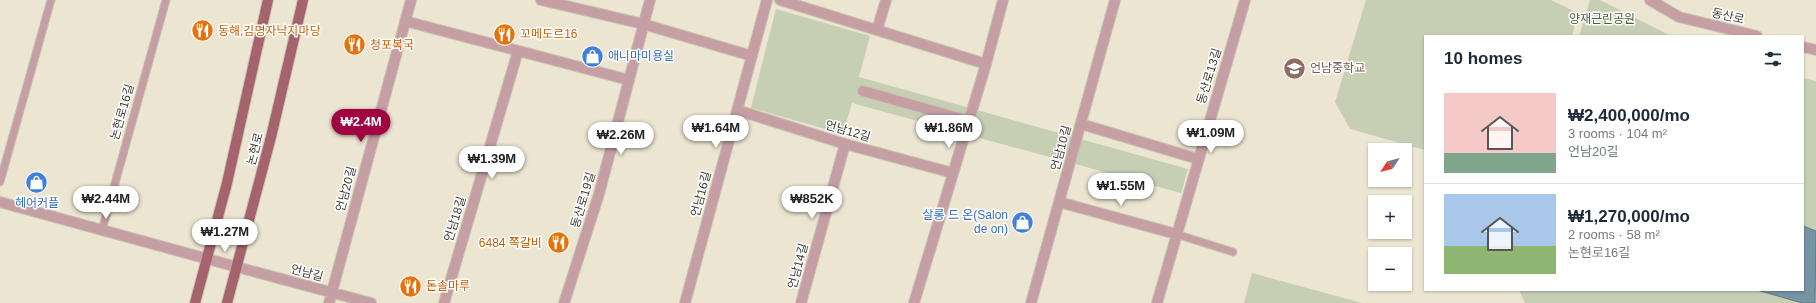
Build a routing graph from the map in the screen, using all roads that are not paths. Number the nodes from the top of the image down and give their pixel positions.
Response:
1 (51, 0) edge
2 (166, 0) edge
3 (268, 0) edge
4 (303, 0) edge
5 (411, 0) edge
6 (541, 0) edge
7 (650, 0) edge
8 (767, 0) edge
9 (780, 0) edge
10 (886, 0) edge
11 (1003, 0) edge
12 (1115, 0) edge
13 (1245, 0) edge
14 (1650, 0) edge
15 (405, 21) junction
16 (643, 24) junction
17 (877, 30) junction
18 (1753, 35) edge
19 (1804, 47) edge
20 (1816, 50) edge
21 (518, 51) junction
22 (752, 56) junction
23 (986, 64) junction
24 (629, 80) junction
25 (863, 91) dead end
26 (737, 110) junction
27 (969, 120) junction
28 (1081, 124) junction
29 (845, 144) junction
30 (1198, 159) junction
31 (953, 173) junction
32 (0, 182) edge
33 (0, 202) edge
34 (1060, 202) junction
35 (102, 230) junction
36 (1176, 234) junction
37 (1233, 252) dead end
38 (207, 259) junction
39 (237, 268) junction
40 (332, 293) junction
41 (195, 303) edge
42 (227, 303) edge
43 (329, 303) edge
44 (371, 303) edge
45 (444, 303) edge
46 (564, 303) edge
47 (685, 303) edge
48 (801, 303) edge
49 (914, 303) edge
50 (1031, 303) edge
51 (1157, 303) edge

1 - 32 lane
2 - 35 lane, 논현로16길
3 - 38 main road, 논현로
4 - 39 main road, 논현로
5 - 15 street, 언남20길
6 - 16 street
7 - 16 street, 동산로19길
8 - 22 street, 언남16길
9 - 17 street
10 - 17 street
11 - 23 street
12 - 28 street, 언남10길
13 - 30 street, 동산로13길
14 - 18 street, 동산로
15 - 21 street
15 - 40 street, 언남20길
16 - 22 street
16 - 24 street, 동산로19길
17 - 23 street
19 - 20 street
21 - 24 street
21 - 45 street, 언남18길
22 - 26 street, 언남16길
23 - 27 street
24 - 46 street, 동산로19길
25 - 27 street
26 - 29 street, 언남12길
26 - 47 street, 언남16길
27 - 31 street
28 - 30 street
28 - 34 street, 언남10길
29 - 31 street, 언남12길
29 - 48 street, 언남14길
30 - 36 street, 동산로13길
31 - 49 street
33 - 35 street
34 - 36 street
34 - 50 street, 언남10길
35 - 38 street
36 - 37 lane
36 - 51 street, 동산로13길
38 - 39 street
38 - 41 main road, 논현로
39 - 40 street, 언남길
39 - 42 main road, 논현로
40 - 43 street, 언남20길
40 - 44 street, 언남길

